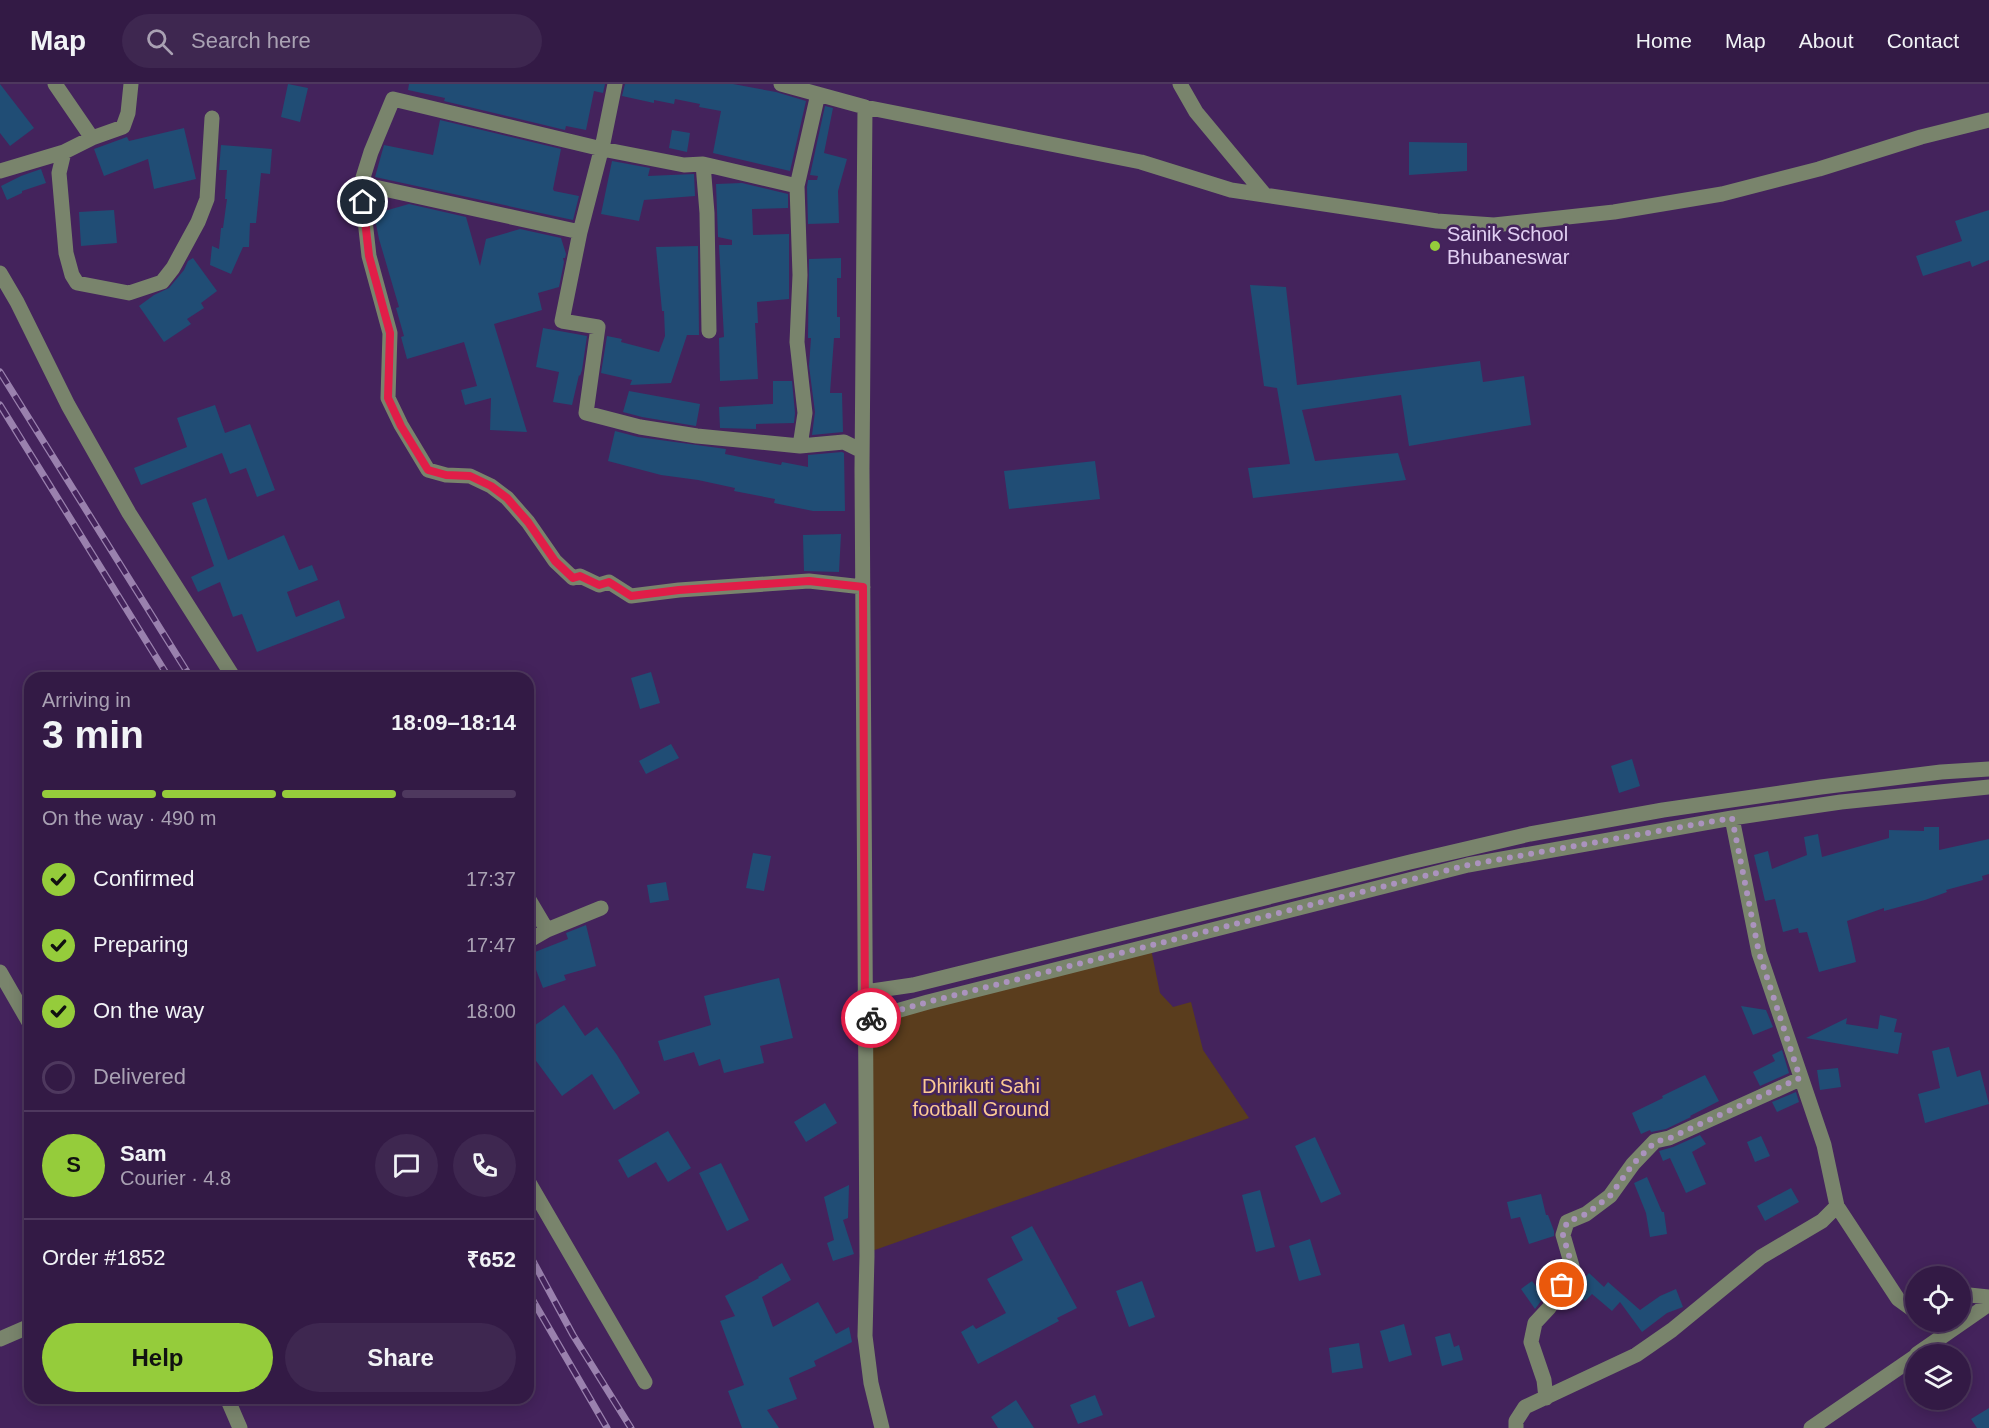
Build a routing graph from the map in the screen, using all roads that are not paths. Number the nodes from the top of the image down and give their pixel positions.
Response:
1 (55, 84) edge
2 (132, 84) edge
3 (615, 84) edge
4 (781, 84) edge
5 (1180, 84) edge
6 (818, 94) junction
7 (865, 107) junction
8 (212, 118) dead end
9 (1989, 120) edge
10 (92, 138) junction
11 (602, 149) junction
12 (64, 152) junction
13 (703, 164) junction
14 (0, 171) edge
15 (361, 184) junction
16 (797, 186) junction
17 (1265, 195) junction
18 (580, 232) junction
19 (0, 273) edge
20 (709, 331) dead end
21 (800, 447) junction
22 (862, 451) junction
23 (863, 587) junction
24 (230, 672) edge
25 (1989, 769) edge
26 (1989, 787) edge
27 (1732, 818) junction
28 (534, 908) edge
29 (601, 908) dead end
30 (547, 930) junction
31 (534, 938) edge
32 (0, 972) edge
33 (865, 992) junction
34 (24, 1014) edge
35 (865, 1020) junction
36 (1800, 1078) junction
37 (534, 1191) edge
38 (1836, 1206) junction
39 (1971, 1295) edge
40 (1989, 1297) edge
41 (1905, 1304) edge
42 (1989, 1304) edge
43 (24, 1329) edge
44 (0, 1339) edge
45 (1932, 1344) edge
46 (1905, 1363) edge
47 (645, 1382) dead end
48 (1546, 1398) junction
49 (230, 1404) edge
50 (240, 1428) edge
51 (882, 1428) edge
52 (1516, 1428) edge
53 (1811, 1428) edge

1 - 10 street
2 - 10 street
3 - 11 street
4 - 6 street
5 - 17 street
6 - 7 street
6 - 16 street
7 - 17 street
7 - 22 street
8 - 12 street
9 - 17 street
10 - 12 street
11 - 13 street
11 - 15 street
11 - 18 street
12 - 14 street
13 - 16 street
13 - 20 street
15 - 18 street
15 - 23 street
16 - 21 street
18 - 21 street
19 - 24 street
21 - 22 street
22 - 23 street
23 - 33 street
25 - 33 street
26 - 27 street
27 - 35 street
27 - 36 street
28 - 30 street
29 - 30 street
30 - 31 street
32 - 34 street
33 - 35 street
35 - 51 street
36 - 38 street
36 - 48 street
37 - 47 street
38 - 41 street
38 - 48 street
39 - 40 street
42 - 45 street
43 - 44 street
46 - 53 street
48 - 52 street
49 - 50 street

